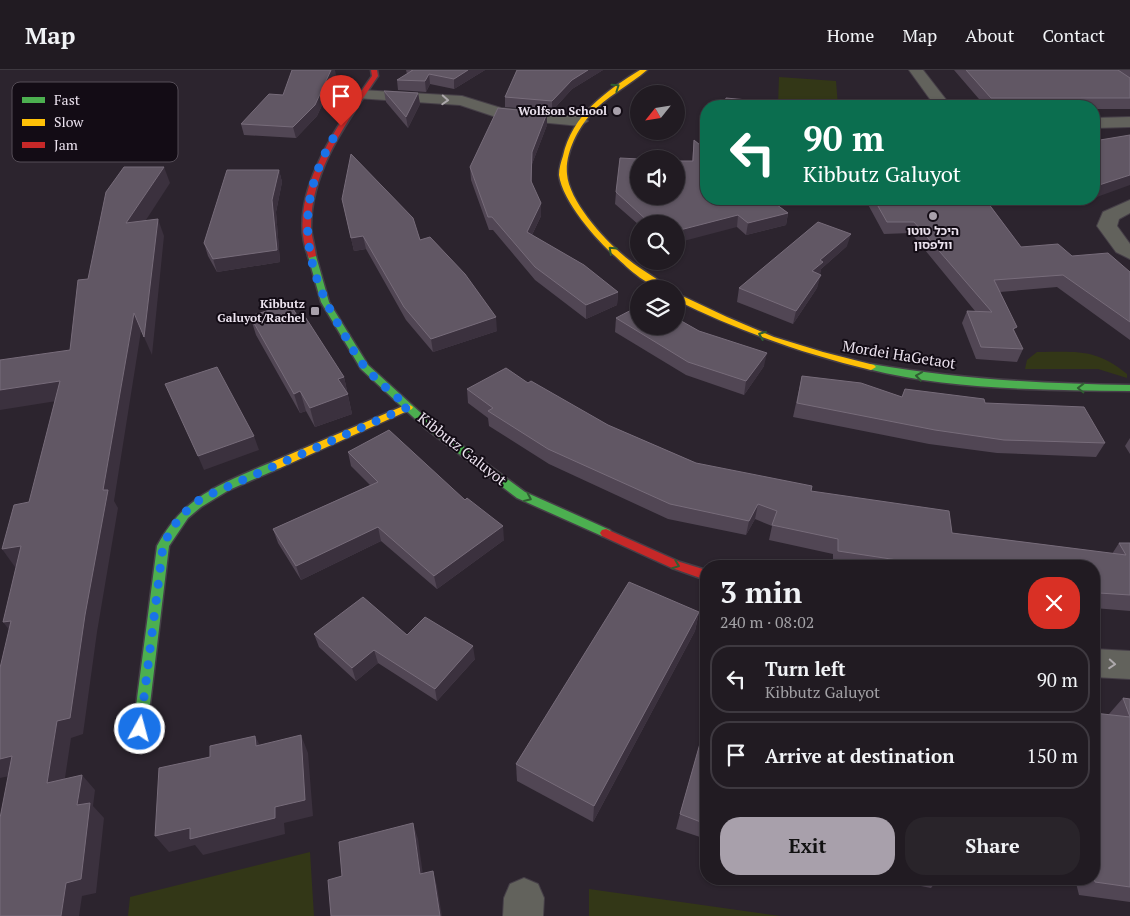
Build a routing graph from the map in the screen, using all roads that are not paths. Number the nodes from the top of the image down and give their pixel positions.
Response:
1 (374, 70) edge
2 (644, 70) edge
3 (916, 70) edge
4 (361, 95) junction
5 (938, 100) edge
6 (580, 121) junction
7 (1130, 122) edge
8 (1100, 123) edge
9 (1130, 206) edge
10 (1130, 253) edge
11 (650, 280) edge
12 (685, 300) edge
13 (1130, 388) edge
14 (408, 407) junction
15 (700, 573) edge
16 (1100, 663) edge
17 (1130, 665) edge
18 (140, 729) dead end

1 - 4 street, Kibbutz Galuyot
6 -> 2 street
3 - 5 street
4 -> 6 street
4 - 14 street, Kibbutz Galuyot
11 -> 6 street
7 - 8 street
9 - 10 street
13 -> 12 street, Mordei HaGetaot
14 -> 15 street, Kibbutz Galuyot
14 - 18 street
16 -> 17 street

